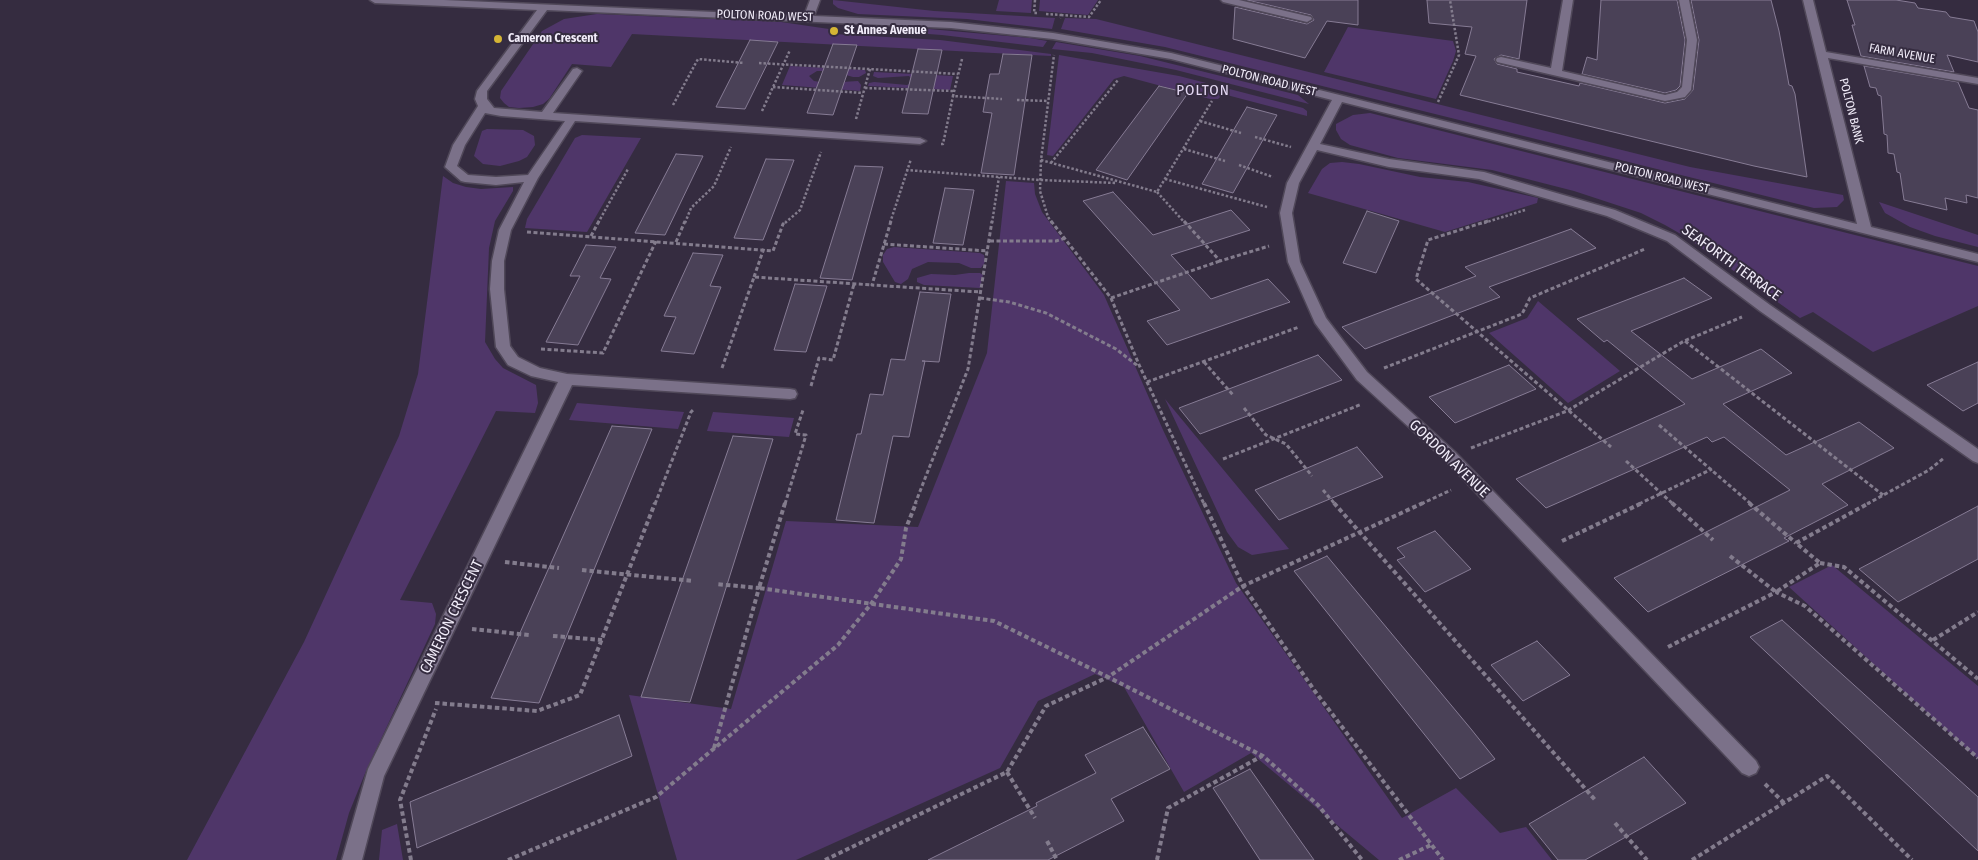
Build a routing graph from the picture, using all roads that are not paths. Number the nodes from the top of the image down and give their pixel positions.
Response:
1 (375, 0) edge
2 (815, 0) edge
3 (1226, 0) edge
4 (1568, 0) edge
5 (1684, 0) edge
6 (1808, 0) edge
7 (493, 3) edge
8 (544, 7) junction
9 (808, 18) junction
10 (1307, 19) dead end
11 (1822, 54) junction
12 (1501, 60) dead end
13 (577, 71) dead end
14 (1556, 73) junction
15 (1978, 81) edge
16 (1339, 98) junction
17 (484, 106) junction
18 (546, 116) junction
19 (572, 118) junction
20 (920, 141) road end
21 (1312, 149) junction
22 (532, 178) junction
23 (1865, 229) junction
24 (1978, 258) edge
25 (567, 379) junction
26 (790, 394) road end
27 (1978, 457) edge
28 (1749, 767) dead end
29 (352, 860) edge

1 - 7 street, POLTON ROAD WEST
2 - 9 street
3 - 10 street
4 - 14 street
5 - 14 street
6 - 11 street, POLTON BANK
7 - 8 street, POLTON ROAD WEST
8 - 9 street, POLTON ROAD WEST
8 - 17 street
9 - 16 street, POLTON ROAD WEST
11 - 15 street, FARM AVENUE
11 - 23 street, POLTON BANK
12 - 14 street
13 - 18 street
16 - 21 street, GORDON AVENUE
16 - 23 street, POLTON ROAD WEST
17 - 18 street
17 - 22 street
18 - 19 street
19 - 20 street
19 - 22 street
21 - 27 street, SEAFORTH TERRACE
21 - 28 street, GORDON AVENUE
22 - 25 street
23 - 24 street, POLTON ROAD WEST
25 - 26 street
25 - 29 street, CAMERON CRESCENT

